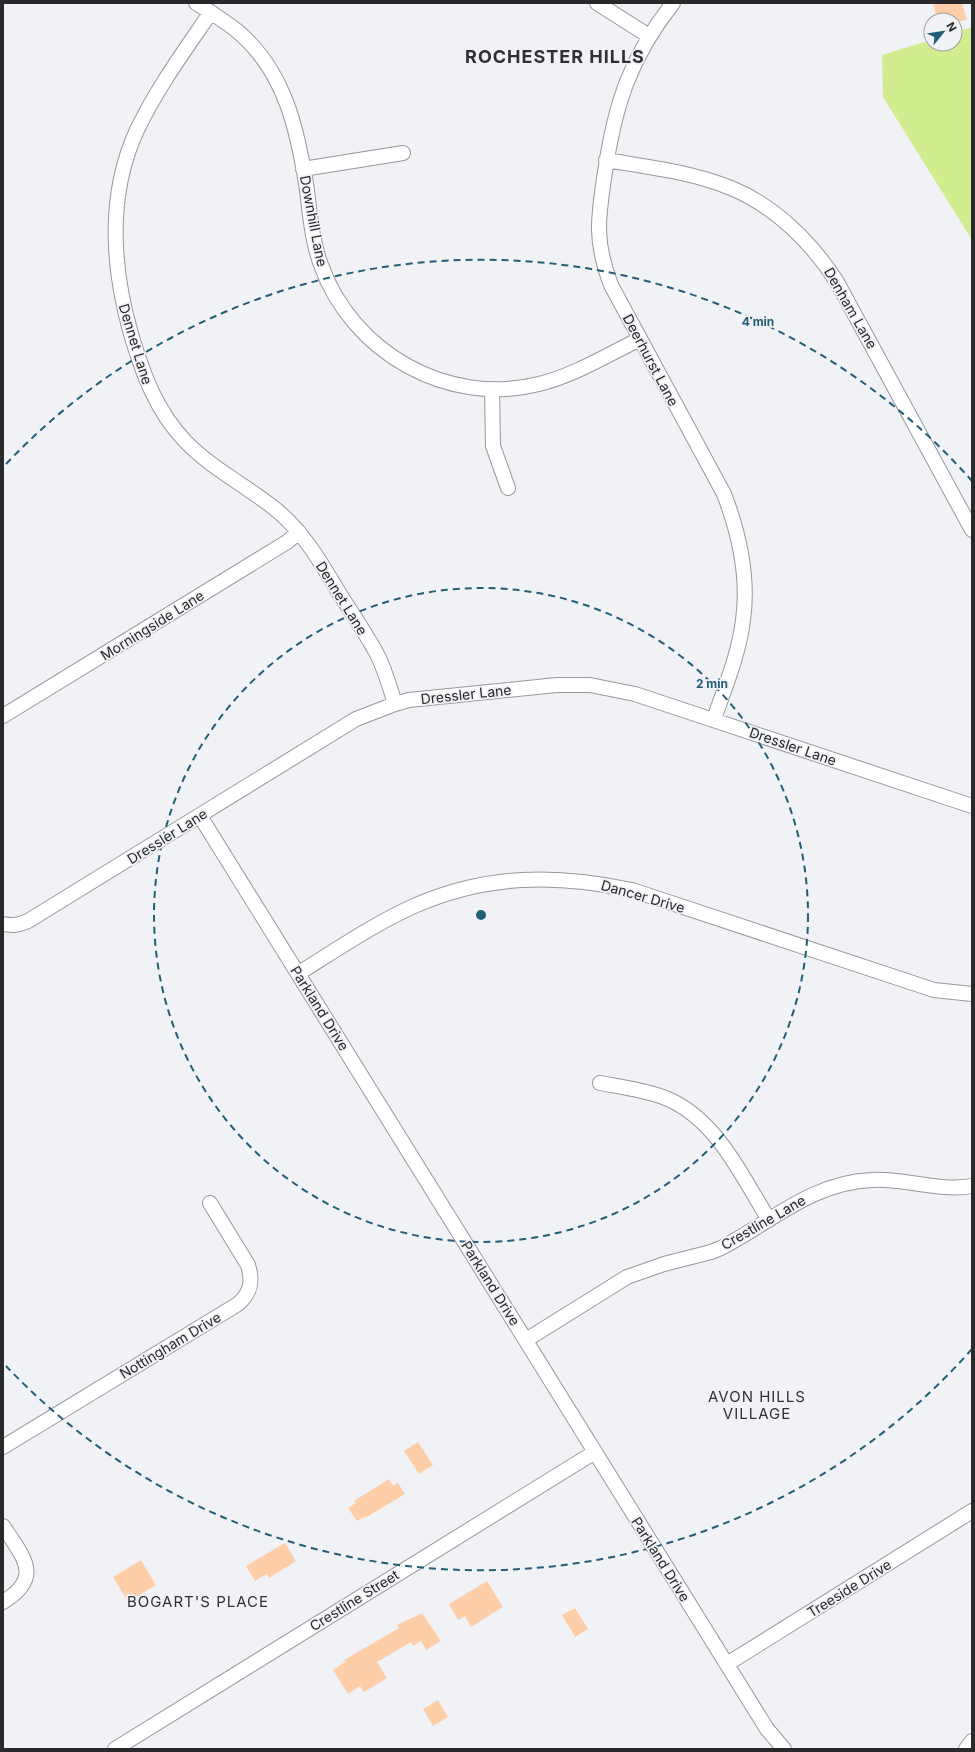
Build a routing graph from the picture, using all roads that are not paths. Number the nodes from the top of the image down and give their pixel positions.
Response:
1 (196, 3) edge
2 (597, 3) edge
3 (673, 3) edge
4 (211, 12) junction
5 (649, 36) junction
6 (403, 153) dead end
7 (606, 160) junction
8 (304, 169) junction
9 (640, 338) junction
10 (492, 389) junction
11 (508, 488) dead end
12 (972, 530) edge
13 (299, 532) junction
14 (395, 704) junction
15 (3, 716) edge
16 (714, 719) junction
17 (972, 806) edge
18 (200, 816) junction
19 (3, 924) edge
20 (299, 973) junction
21 (972, 994) edge
22 (600, 1083) dead end
23 (972, 1186) edge
24 (210, 1203) dead end
25 (769, 1220) junction
26 (526, 1340) junction
27 (3, 1447) edge
28 (595, 1452) junction
29 (972, 1511) edge
30 (3, 1526) edge
31 (3, 1602) edge
32 (727, 1664) junction
33 (972, 1741) edge
34 (115, 1749) edge
35 (784, 1749) edge
36 (966, 1749) edge

1 - 4 street, Downhill Lane
2 - 5 street
3 - 5 street, Deerhurst Lane
4 - 8 street, Downhill Lane
4 - 13 street, Dennet Lane
5 - 7 street, Deerhurst Lane
6 - 8 street
7 - 9 street, Deerhurst Lane
7 - 12 street, Denham Lane
8 - 10 street, Downhill Lane
9 - 10 street, Downhill Lane
9 - 16 street, Deerhurst Lane
10 - 11 street
13 - 14 street, Dennet Lane
13 - 15 street, Morningside Lane
14 - 16 street, Dressler Lane
14 - 18 street, Dressler Lane
16 - 17 street, Dressler Lane
18 - 19 street, Dressler Lane
18 - 20 street, Parkland Drive
20 - 21 street, Dancer Drive
20 - 26 street, Parkland Drive
22 - 25 street
23 - 25 street, Crestline Lane
24 - 27 street, Nottingham Drive
25 - 26 street, Crestline Lane
26 - 28 street, Parkland Drive
28 - 32 street, Parkland Drive
28 - 34 street, Crestline Street
29 - 32 street, Treeside Drive
30 - 31 street
32 - 35 street, Parkland Drive
33 - 36 street

